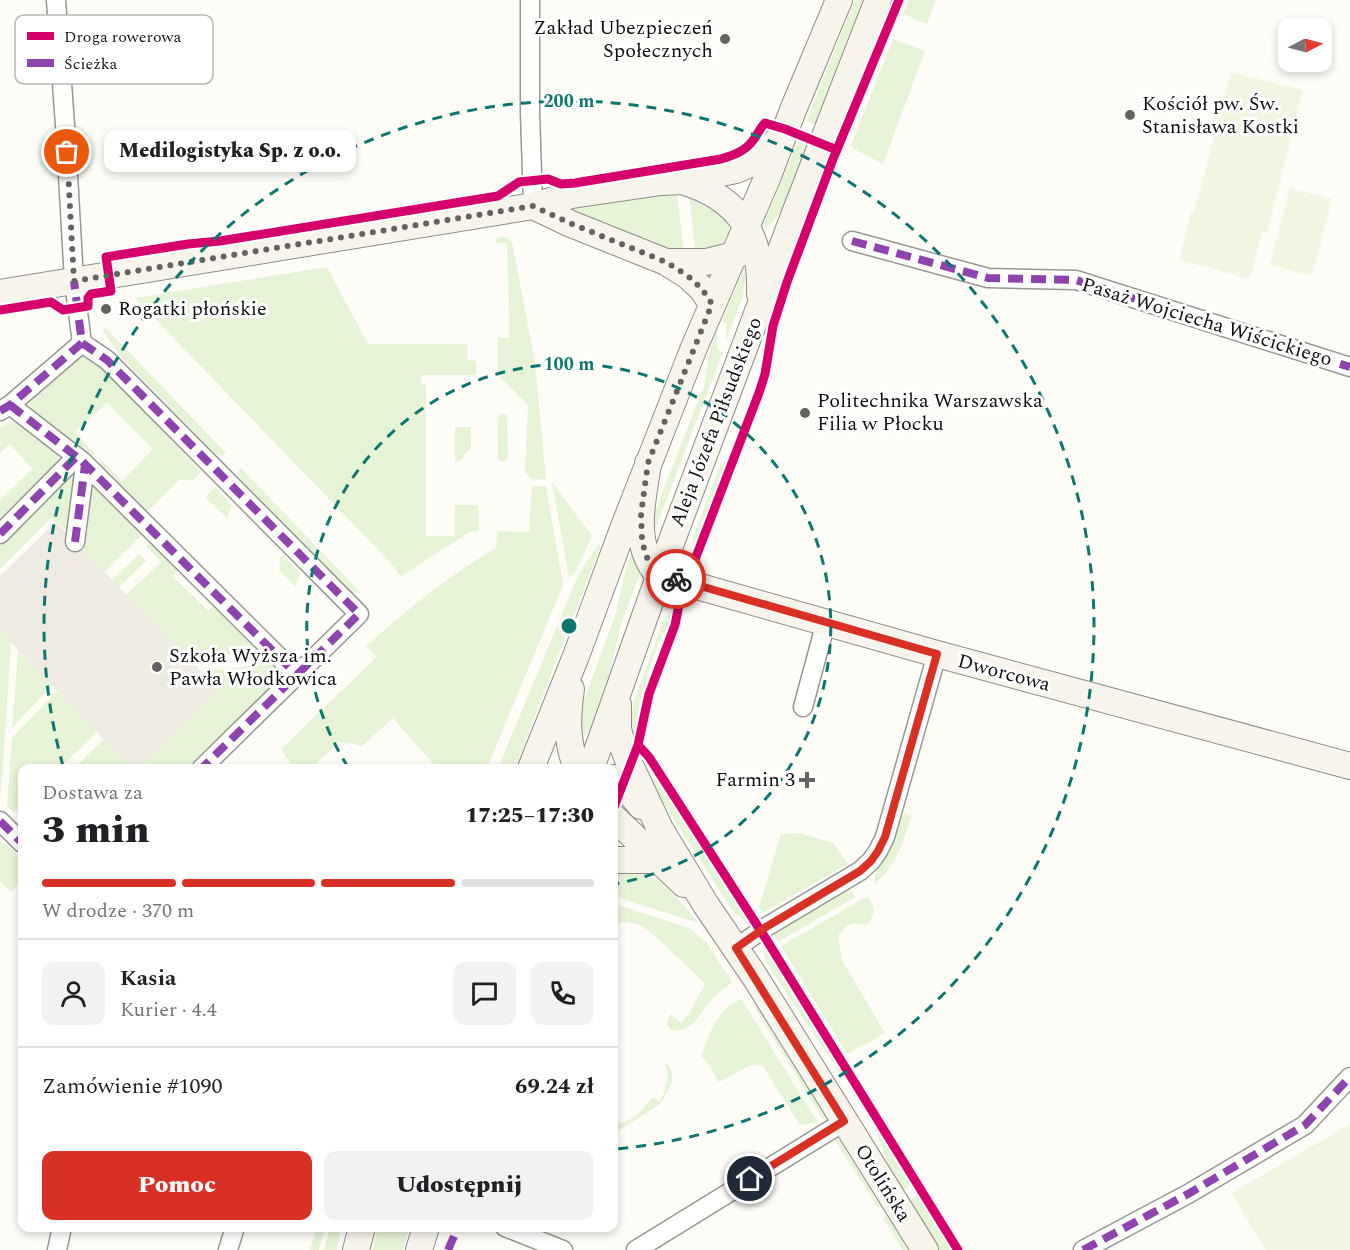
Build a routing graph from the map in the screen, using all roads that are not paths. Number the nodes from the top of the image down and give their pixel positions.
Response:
1 (56, 0) edge
2 (530, 0) edge
3 (840, 0) edge
4 (878, 0) edge
5 (57, 15) edge
6 (62, 84) edge
7 (786, 128) junction
8 (682, 181) junction
9 (533, 206) junction
10 (795, 213) junction
11 (852, 242) dead end
12 (746, 244) junction
13 (666, 262) junction
14 (74, 281) junction
15 (0, 293) edge
16 (712, 304) junction
17 (759, 307) junction
18 (82, 344) junction
19 (1350, 367) edge
20 (5, 408) edge
21 (81, 461) junction
22 (648, 463) junction
23 (0, 534) edge
24 (75, 542) dead end
25 (660, 574) junction
26 (826, 622) junction
27 (937, 654) junction
28 (576, 656) junction
29 (297, 675) junction
30 (622, 681) junction
31 (803, 707) dead end
32 (206, 764) edge
33 (533, 764) edge
34 (575, 764) edge
35 (592, 764) edge
36 (1350, 766) edge
37 (618, 781) edge
38 (0, 821) edge
39 (618, 822) edge
40 (660, 829) junction
41 (18, 839) edge
42 (618, 860) edge
43 (658, 860) junction
44 (706, 904) junction
45 (736, 948) junction
46 (1350, 1077) edge
47 (844, 1121) junction
48 (61, 1232) edge
49 (233, 1232) edge
50 (361, 1232) edge
51 (424, 1232) edge
52 (518, 1232) edge
53 (57, 1250) edge
54 (228, 1250) edge
55 (356, 1250) edge
56 (419, 1250) edge
57 (563, 1250) edge
58 (636, 1250) edge
59 (925, 1250) edge
60 (1083, 1250) edge

1 - 5 street
2 - 9 street
3 - 7 main road
4 - 10 main road, Aleja Józefa Piłsudskiego
6 - 14 street
7 - 8 main road
7 - 12 main road
8 - 9 main road
8 - 12 main road
9 - 13 main road
9 - 14 main road
10 - 12 main road
10 - 17 main road, Aleja Józefa Piłsudskiego
11 - 19 street, Pasaż Wojciecha Wiścickiego
12 - 13 main road
12 - 16 main road
12 - 17 main road
13 - 16 main road
14 - 15 main road
14 - 18 street
16 - 22 main road
17 - 25 main road, Aleja Józefa Piłsudskiego
18 - 20 street
18 - 29 street
20 - 21 street
21 - 23 street
21 - 24 street
21 - 29 street
22 - 25 main road
22 - 28 main road
25 - 26 main road, Dworcowa
25 - 30 main road, Aleja Józefa Piłsudskiego
26 - 27 main road, Dworcowa
26 - 31 street
27 - 36 main road, Dworcowa
27 - 45 street
28 - 33 main road
28 - 34 main road
29 - 32 street
30 - 35 main road, Aleja Józefa Piłsudskiego
30 - 40 main road, Otolińska
37 - 40 main road, Otolińska
38 - 41 street
39 - 43 main road, Otolińska
40 - 44 main road, Otolińska
42 - 43 main road
43 - 44 main road, Otolińska
44 - 45 main road, Otolińska
45 - 47 main road, Otolińska
46 - 60 street
47 - 58 street
47 - 59 main road, Otolińska
48 - 53 street
49 - 54 street
50 - 55 main road
51 - 56 main road
52 - 57 street

